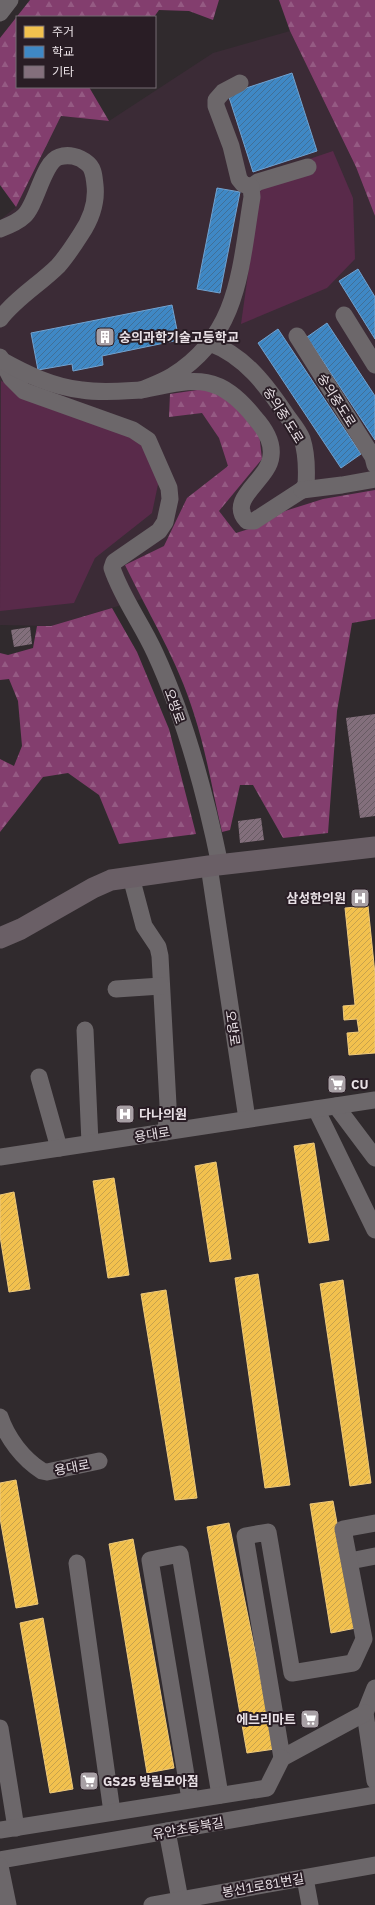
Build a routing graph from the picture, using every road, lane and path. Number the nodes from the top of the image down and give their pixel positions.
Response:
1 (10, 0) edge
2 (0, 12) edge
3 (240, 83) dead end
4 (308, 167) dead end
5 (251, 187) junction
6 (0, 229) edge
7 (344, 315) dead end
8 (0, 319) edge
9 (297, 336) dead end
10 (210, 343) junction
11 (1, 358) edge
12 (375, 365) edge
13 (141, 390) junction
14 (375, 465) edge
15 (375, 479) edge
16 (302, 490) junction
17 (120, 557) joint
18 (375, 847) edge
19 (215, 866) junction
20 (131, 877) junction
21 (0, 938) edge
22 (162, 986) junction
23 (116, 990) dead end
24 (85, 1030) dead end
25 (39, 1077) dead end
26 (375, 1100) edge
27 (336, 1106) junction
28 (316, 1109) junction
29 (247, 1119) junction
30 (166, 1132) junction
31 (90, 1143) junction
32 (59, 1148) junction
33 (0, 1157) edge
34 (375, 1158) edge
35 (375, 1230) edge
36 (0, 1417) edge
37 (99, 1461) dead end
38 (375, 1523) edge
39 (375, 1556) edge
40 (350, 1561) junction
41 (76, 1562) dead end
42 (375, 1688) edge
43 (365, 1713) junction
44 (0, 1728) edge
45 (282, 1758) junction
46 (374, 1775) edge
47 (220, 1795) junction
48 (375, 1795) edge
49 (190, 1799) junction
50 (112, 1812) junction
51 (8, 1829) edge
52 (167, 1831) junction
53 (0, 1860) edge
54 (375, 1865) edge
55 (0, 1866) edge
56 (305, 1878) junction
57 (180, 1902) edge
58 (8, 1905) edge
59 (152, 1905) edge
60 (310, 1905) edge

1 - 2 street
3 - 5 street
4 - 5 street
5 - 10 street, 숭의중 도로
6 - 8 street
7 - 12 street
9 - 14 street, 숭의중도로
10 - 13 street, 숭의중 도로
10 - 16 street, 숭의중 도로
11 - 13 street, 숭의중 도로
11 - 17 street, 숭의중 도로
13 - 16 street, 숭의중 도로
15 - 16 street
17 - 19 street, 오방로
18 - 19 main road
19 - 20 main road
19 - 29 street, 오방로
20 - 21 main road
20 - 22 street
22 - 23 street
22 - 30 street
24 - 31 street
25 - 32 street
26 - 27 street, 용대로
27 - 28 street, 용대로
27 - 34 street
28 - 29 street, 용대로
28 - 35 street
29 - 30 street, 용대로
30 - 31 street, 용대로
31 - 32 street, 용대로
32 - 33 street, 용대로
36 - 37 street, 용대로
38 - 40 street
39 - 40 street
40 - 45 street
41 - 50 street
42 - 43 street
43 - 45 street
43 - 46 street
44 - 51 street
45 - 47 street
47 - 49 street
47 - 49 street
48 - 52 street, 유안초등북길
49 - 50 street
50 - 51 street
52 - 53 street, 유안초등북길
52 - 57 street
54 - 56 street, 봉선1로81번길
55 - 58 street
56 - 57 street, 봉선1로81번길
56 - 60 street
57 - 59 street, 봉선1로81번길

